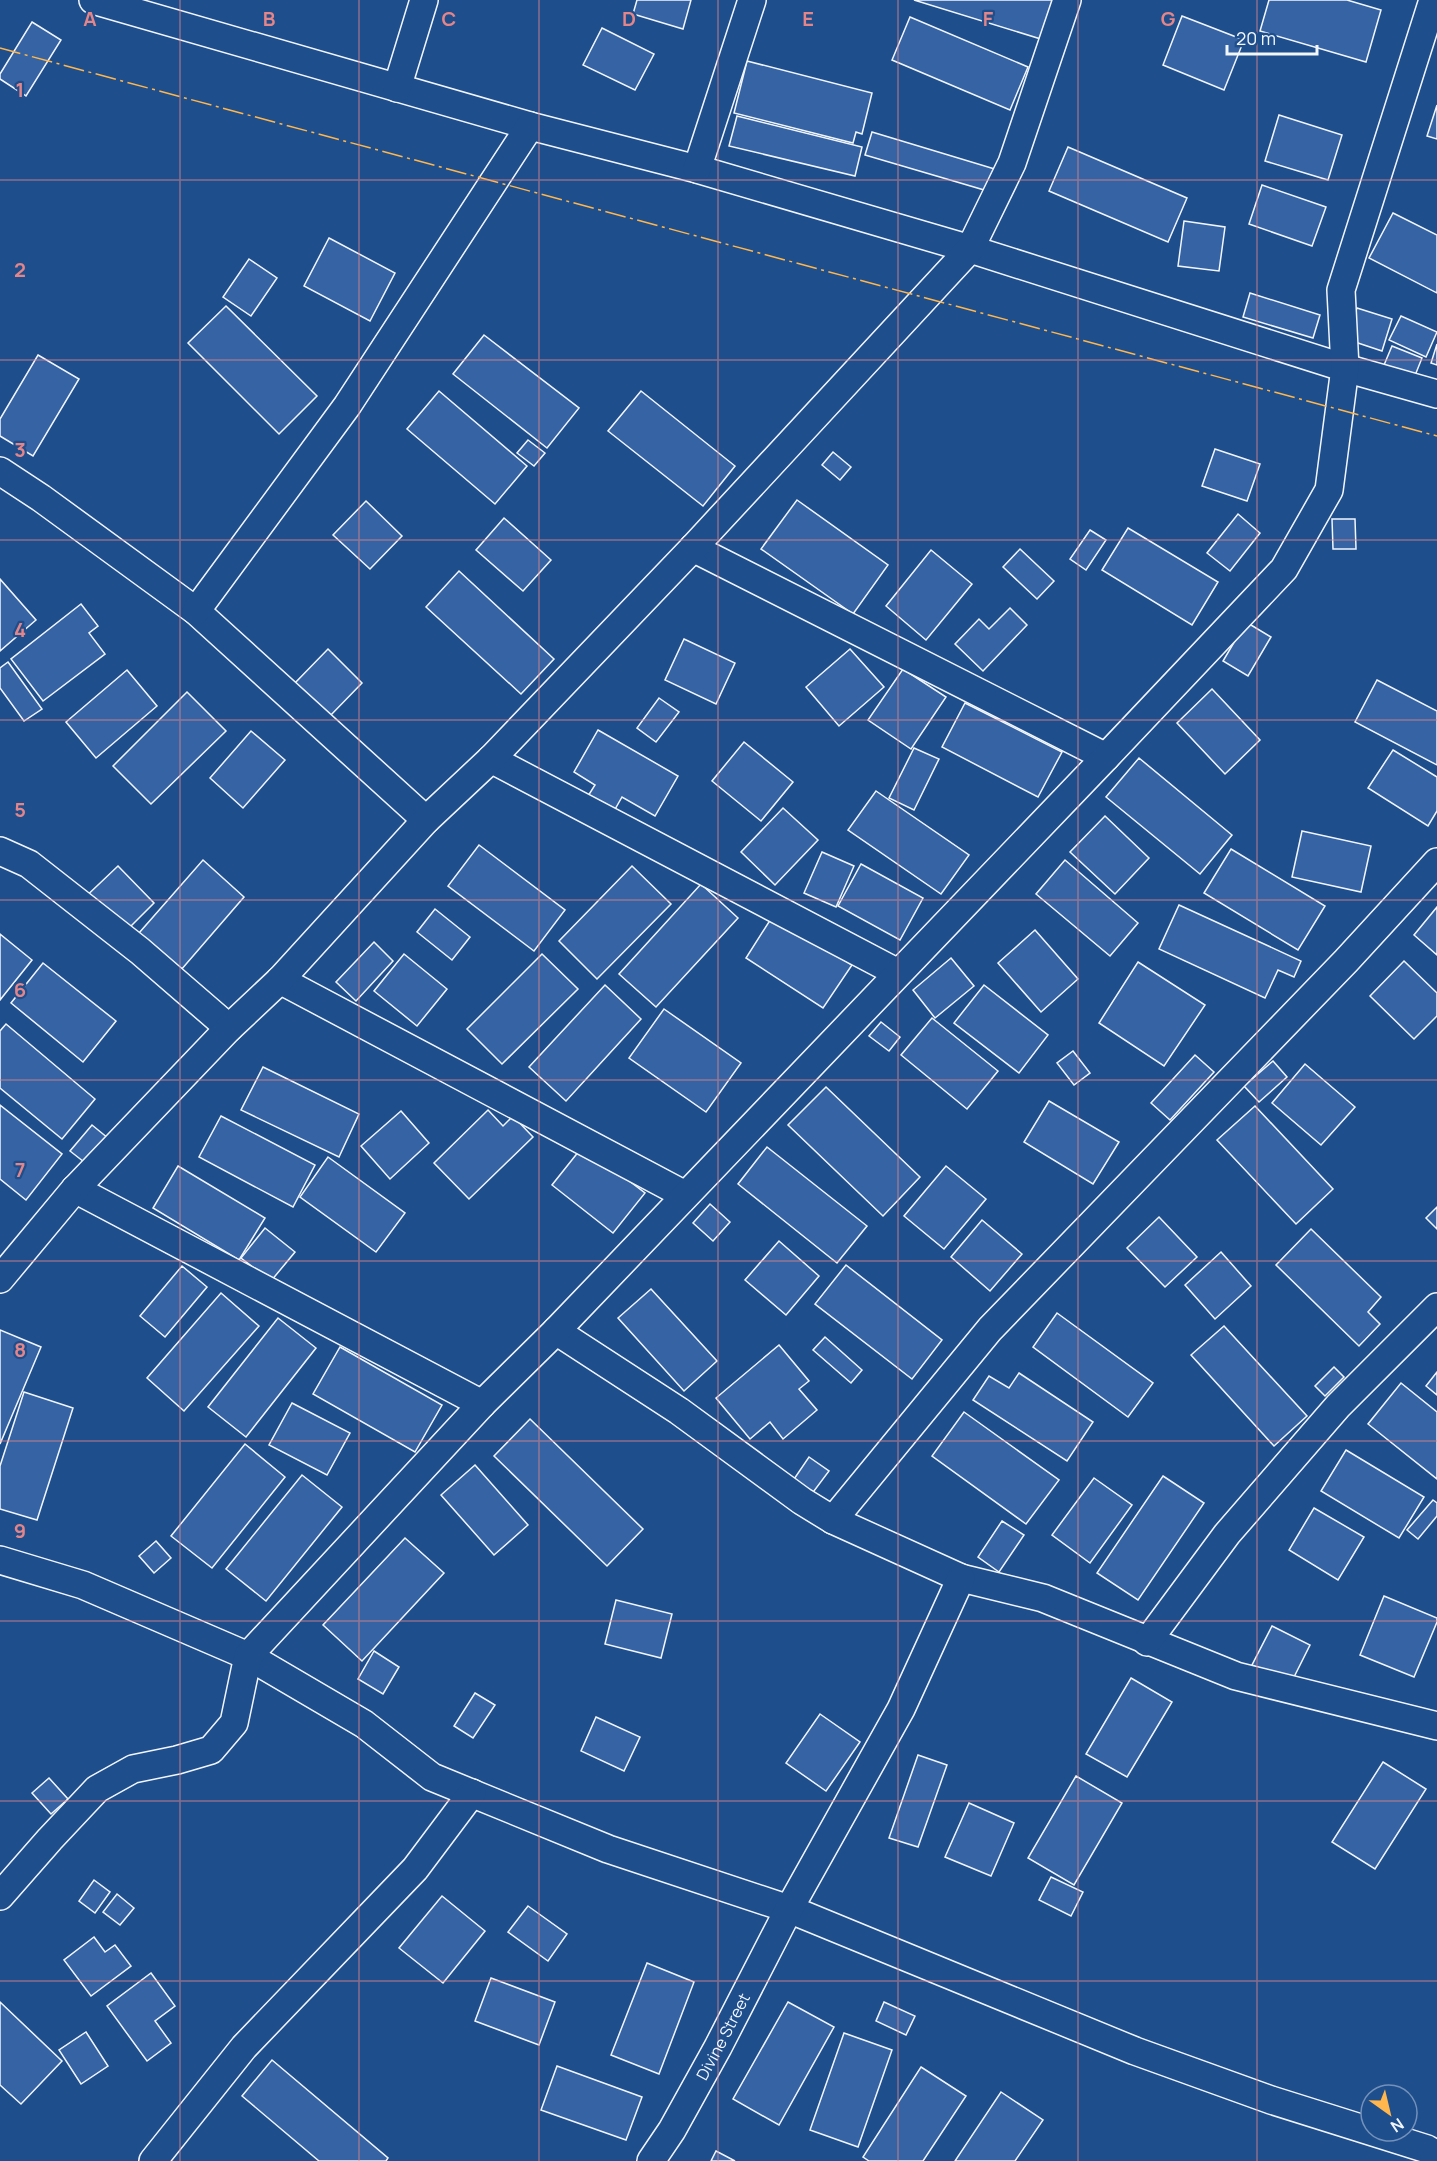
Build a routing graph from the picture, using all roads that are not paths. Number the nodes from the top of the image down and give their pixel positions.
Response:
1 (93, 0) edge
2 (424, 0) edge
3 (752, 0) edge
4 (1067, 0) edge
5 (1433, 0) edge
6 (397, 88) junction
7 (530, 126) junction
8 (697, 169) junction
9 (970, 249) junction
10 (1345, 368) junction
11 (1437, 394) edge
12 (0, 471) edge
13 (693, 548) junction
14 (196, 612) junction
15 (1106, 757) junction
16 (491, 759) junction
17 (426, 820) junction
18 (0, 851) edge
19 (1437, 862) edge
20 (898, 973) junction
21 (280, 980) junction
22 (229, 1028) junction
23 (75, 1189) junction
24 (685, 1195) junction
25 (0, 1279) edge
26 (1437, 1307) edge
27 (556, 1331) junction
28 (482, 1404) junction
29 (833, 1520) junction
30 (0, 1560) edge
31 (961, 1578) junction
32 (1147, 1642) junction
33 (248, 1656) junction
34 (1437, 1726) edge
35 (472, 1793) junction
36 (0, 1896) edge
37 (789, 1909) junction
38 (1437, 2156) edge
39 (153, 2161) edge
40 (651, 2161) edge

1 - 6 street
2 - 6 street
3 - 8 street
4 - 9 street
5 - 10 street
6 - 7 street
7 - 8 street
7 - 14 street
8 - 9 street
9 - 10 street
9 - 13 street
10 - 11 street
10 - 15 street
12 - 14 street
13 - 15 street
13 - 16 street
14 - 17 street
15 - 20 street
16 - 17 street
16 - 20 street
17 - 21 street
18 - 22 street
19 - 29 street
20 - 24 street
21 - 22 street
21 - 24 street
22 - 23 street
23 - 25 street
23 - 28 street
24 - 27 street
26 - 32 street
27 - 28 street
27 - 29 street
28 - 33 street
29 - 31 street
30 - 33 street
31 - 32 street
31 - 37 street, Divine Street
32 - 34 street
33 - 35 street
33 - 36 street
35 - 37 street
35 - 39 street
37 - 38 street
37 - 40 street, Divine Street

